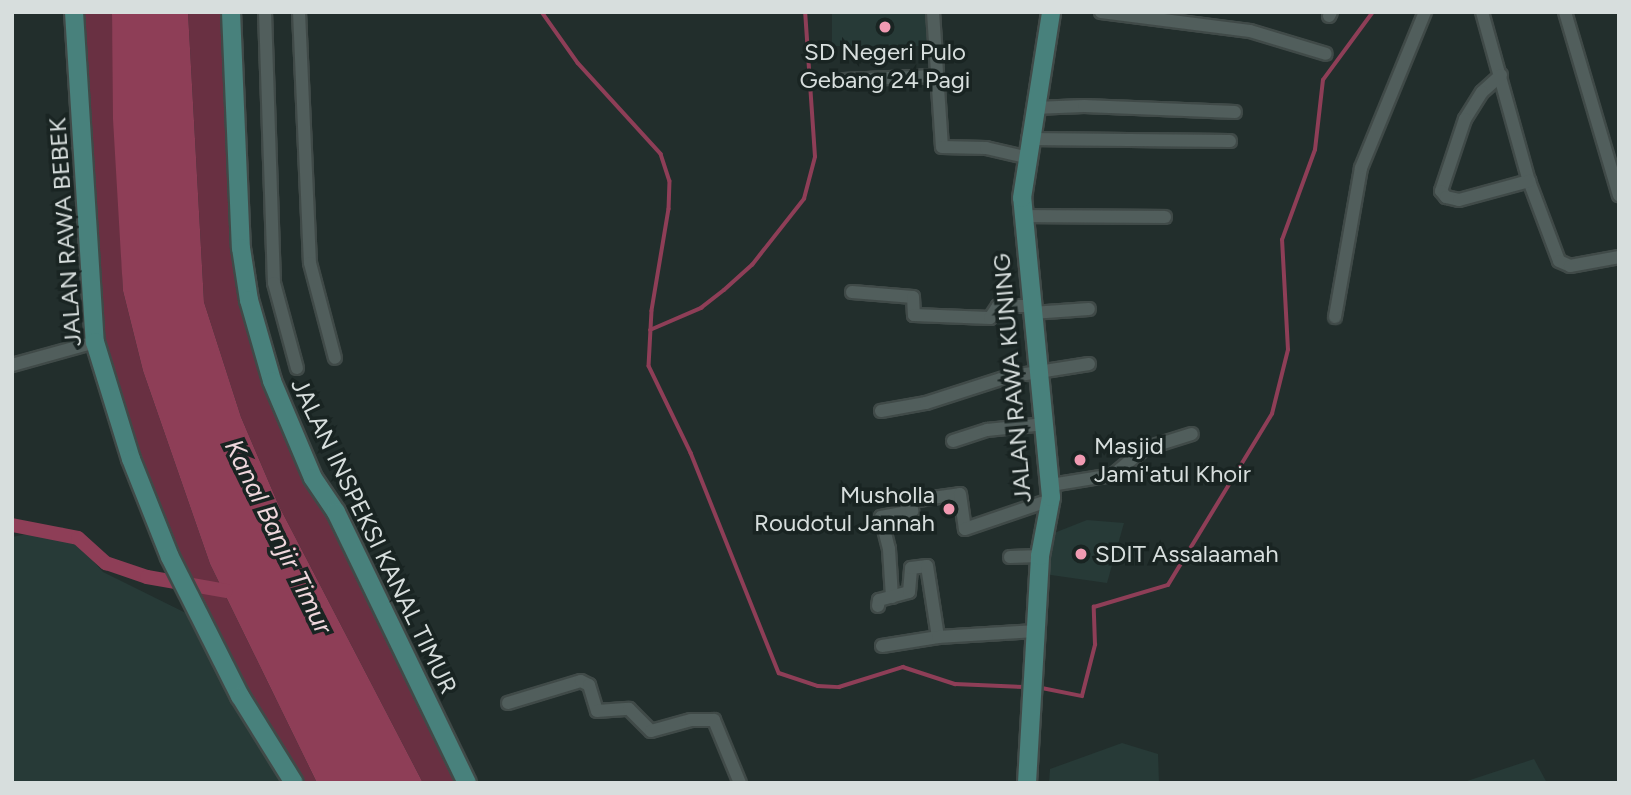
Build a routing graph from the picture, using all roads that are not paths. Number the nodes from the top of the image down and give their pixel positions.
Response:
1 (74, 12) edge
2 (232, 12) edge
3 (265, 12) edge
4 (299, 12) edge
5 (933, 12) edge
6 (1051, 12) edge
7 (1101, 12) edge
8 (1425, 12) edge
9 (1482, 12) edge
10 (1565, 12) edge
11 (1326, 54) dead end
12 (1501, 75) junction
13 (935, 76) junction
14 (844, 80) dead end
15 (1034, 108) junction
16 (1235, 112) dead end
17 (1230, 141) dead end
18 (1027, 148) junction
19 (1528, 181) junction
20 (1619, 195) edge
21 (1022, 216) junction
22 (1165, 217) dead end
23 (1619, 257) edge
24 (852, 292) dead end
25 (1032, 309) junction
26 (1089, 309) dead end
27 (1335, 317) dead end
28 (94, 341) junction
29 (335, 358) dead end
30 (1090, 364) dead end
31 (12, 365) edge
32 (297, 368) dead end
33 (1040, 371) junction
34 (881, 411) dead end
35 (1045, 424) junction
36 (1192, 434) dead end
37 (953, 441) dead end
38 (1051, 493) junction
39 (1040, 556) junction
40 (1010, 558) dead end
41 (892, 597) junction
42 (878, 606) dead end
43 (1036, 631) junction
44 (938, 637) junction
45 (882, 646) dead end
46 (509, 703) dead end
47 (294, 783) edge
48 (467, 783) edge
49 (740, 783) edge
50 (1027, 783) edge

1 - 28 street, JALAN RAWA BEBEK
2 - 48 street, JALAN INSPEKSI KANAL TIMUR
3 - 32 street
4 - 29 street
5 - 13 street
6 - 15 street, JALAN RAWA KUNING
7 - 11 street
8 - 27 street
9 - 12 street
10 - 20 street
12 - 19 street
12 - 19 street
13 - 14 street
13 - 18 street
15 - 16 street
15 - 18 street, JALAN RAWA KUNING
17 - 18 street
18 - 21 street, JALAN RAWA KUNING
19 - 23 street
21 - 22 street
21 - 25 street, JALAN RAWA KUNING
24 - 25 street
25 - 26 street
25 - 33 street, JALAN RAWA KUNING
28 - 31 street
28 - 47 street, JALAN RAWA BEBEK
30 - 33 street
33 - 34 street
33 - 35 street, JALAN RAWA KUNING
35 - 37 street
35 - 38 street, JALAN RAWA KUNING
36 - 38 street
38 - 39 street, JALAN RAWA KUNING
38 - 41 street
39 - 40 street
39 - 43 street, JALAN RAWA KUNING
41 - 42 street
41 - 44 street
43 - 44 street
43 - 50 street, JALAN RAWA KUNING
44 - 45 street
46 - 49 street

